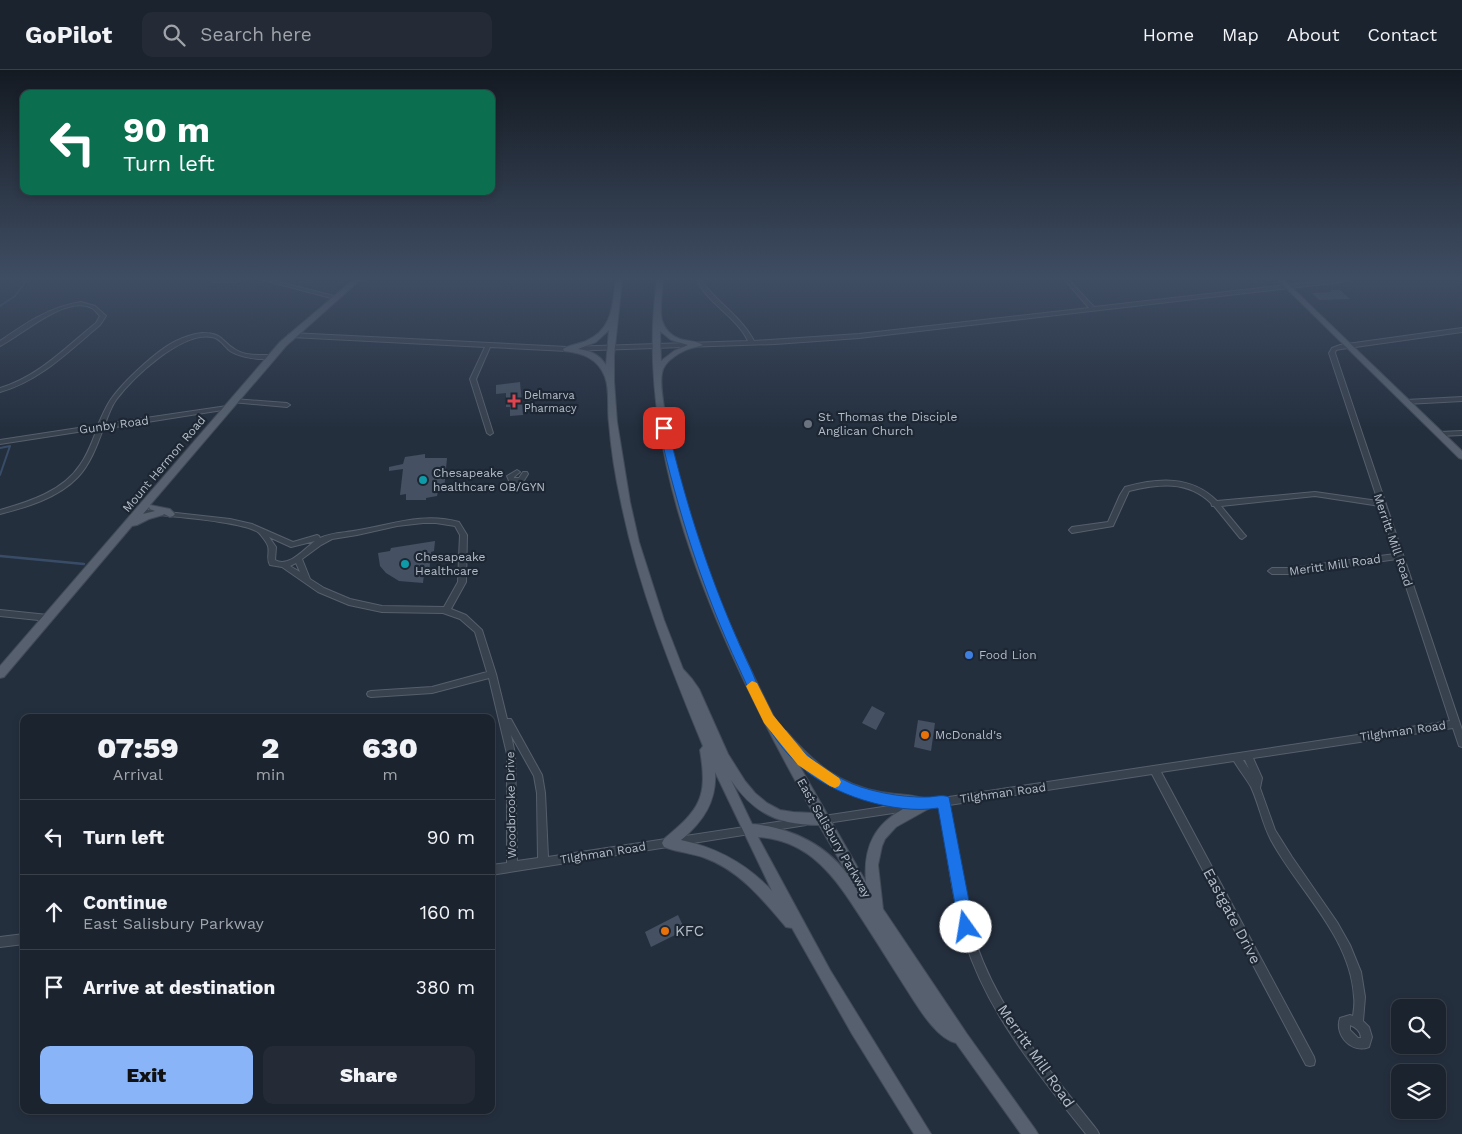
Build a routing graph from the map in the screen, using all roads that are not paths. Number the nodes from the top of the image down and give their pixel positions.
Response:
1 (21, 330) edge
2 (91, 330) edge
3 (297, 330) edge
4 (606, 330) edge
5 (612, 330) edge
6 (655, 330) edge
7 (664, 330) edge
8 (744, 330) edge
9 (914, 330) edge
10 (1331, 330) edge
11 (1462, 330) edge
12 (291, 335) junction
13 (752, 343) junction
14 (0, 344) edge
15 (699, 345) junction
16 (488, 346) junction
17 (1347, 346) junction
18 (655, 347) junction
19 (611, 348) junction
20 (567, 349) junction
21 (271, 357) junction
22 (656, 376) junction
23 (610, 380) junction
24 (0, 390) edge
25 (1462, 399) edge
26 (234, 401) junction
27 (1406, 402) junction
28 (287, 405) dead end
29 (227, 408) junction
30 (102, 427) junction
31 (490, 433) dead end
32 (1462, 433) edge
33 (1440, 434) junction
34 (0, 442) edge
35 (1462, 456) edge
36 (517, 472) dead end
37 (525, 474) dead end
38 (156, 492) junction
39 (1214, 504) junction
40 (1380, 504) junction
41 (140, 511) junction
42 (0, 512) edge
43 (160, 513) junction
44 (170, 514) junction
45 (370, 529) junction
46 (1072, 530) dead end
47 (262, 532) junction
48 (121, 533) junction
49 (1242, 536) dead end
50 (293, 544) junction
51 (273, 552) junction
52 (299, 556) junction
53 (1398, 556) junction
54 (284, 565) junction
55 (1272, 571) dead end
56 (308, 581) junction
57 (446, 611) junction
58 (0, 613) edge
59 (48, 618) junction
60 (677, 670) junction
61 (0, 674) edge
62 (492, 674) junction
63 (372, 694) dead end
64 (503, 715) junction
65 (768, 719) junction
66 (1455, 724) junction
67 (702, 732) junction
68 (1462, 744) edge
69 (1247, 755) junction
70 (1236, 757) junction
71 (1155, 770) junction
72 (1256, 788) junction
73 (944, 801) junction
74 (926, 804) junction
75 (822, 820) junction
76 (748, 830) junction
77 (668, 842) junction
78 (543, 862) junction
79 (512, 866) junction
80 (495, 869) edge
81 (878, 914) junction
82 (20, 940) edge
83 (0, 942) edge
84 (807, 942) junction
85 (1358, 1023) dead end
86 (964, 1042) junction
87 (1310, 1061) dead end
88 (923, 1134) edge
89 (1030, 1134) edge
90 (1092, 1134) edge

1 - 14 street
2 - 24 street
3 - 12 main road, Mount Hermon Road
4 - 20 main road
5 - 19 main road
6 - 18 main road, East Salisbury Parkway
7 - 15 main road
8 - 13 street
9 - 13 street
10 - 17 main road
11 - 17 street
12 - 16 street
12 - 21 main road, Mount Hermon Road
13 - 15 street
15 - 18 street
15 - 22 main road
16 - 20 street
16 - 31 street
17 - 27 main road
17 - 40 street, Merritt Mill Road
18 - 19 street
18 - 22 main road, East Salisbury Parkway
19 - 20 street
19 - 23 main road
20 - 23 main road
21 - 26 main road, Mount Hermon Road
21 - 30 street
22 - 65 main road, East Salisbury Parkway
23 - 60 main road
25 - 27 street
26 - 28 street
26 - 29 main road, Mount Hermon Road
27 - 33 main road
29 - 30 street, Gunby Road
29 - 38 main road, Mount Hermon Road
30 - 34 street, Gunby Road
30 - 42 street
32 - 33 street
33 - 35 main road
36 - 37 street
38 - 41 main road, Mount Hermon Road
38 - 44 main road
39 - 40 street
39 - 46 street
39 - 49 street
40 - 53 street, Merritt Mill Road
41 - 43 street
41 - 48 main road, Mount Hermon Road
43 - 44 street
43 - 48 main road
44 - 47 street
45 - 50 street
45 - 52 street
45 - 57 street
47 - 50 street
47 - 51 street, Woodbrooke Drive
48 - 59 main road, Mount Hermon Road
50 - 51 street
50 - 52 street
51 - 54 street, Woodbrooke Drive
52 - 54 street
52 - 56 street
53 - 55 street, Meritt Mill Road
53 - 66 street, Merritt Mill Road
54 - 56 street, Woodbrooke Drive
56 - 57 street, Woodbrooke Drive
57 - 62 street, Woodbrooke Drive
58 - 59 street
59 - 61 main road, Mount Hermon Road
60 - 67 main road
60 - 75 main road
62 - 63 street
62 - 64 street, Woodbrooke Drive
64 - 78 street, Woodbrooke Drive
64 - 79 street, Woodbrooke Drive
65 - 74 main road
65 - 75 main road, East Salisbury Parkway
66 - 68 street, Merritt Mill Road
66 - 69 street, Tilghman Road
67 - 76 main road
67 - 77 main road
69 - 70 street, Tilghman Road
69 - 72 street
70 - 71 street, Tilghman Road
70 - 72 street
71 - 73 street, Tilghman Road
71 - 87 street, Eastgate Drive
72 - 85 street
73 - 74 street, Tilghman Road
73 - 90 street, Merritt Mill Road
74 - 75 street, Tilghman Road
74 - 81 main road
75 - 76 street, Tilghman Road
75 - 81 main road, East Salisbury Parkway
76 - 77 street, Tilghman Road
76 - 84 main road
76 - 86 main road
77 - 78 street, Tilghman Road
77 - 84 main road
78 - 79 street, Tilghman Road
79 - 80 street, Tilghman Road
81 - 86 main road, East Salisbury Parkway
82 - 83 street
84 - 88 main road
86 - 89 main road, East Salisbury Parkway

